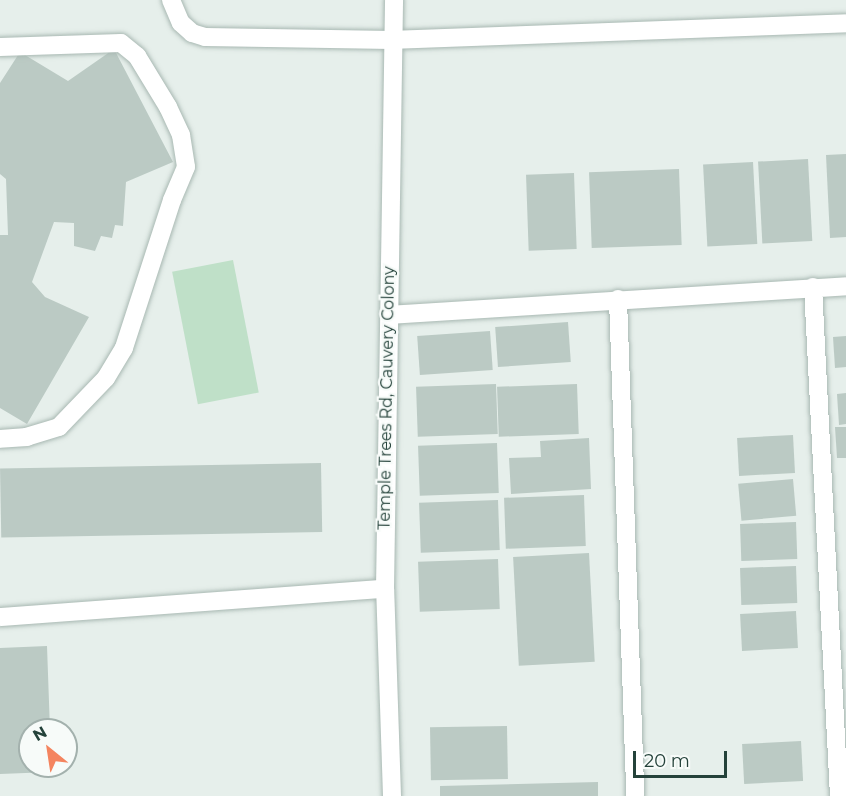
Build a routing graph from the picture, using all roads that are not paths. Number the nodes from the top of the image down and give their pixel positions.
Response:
1 (171, 0) edge
2 (394, 0) edge
3 (846, 23) edge
4 (392, 40) junction
5 (0, 47) edge
6 (846, 286) edge
7 (813, 287) junction
8 (618, 299) junction
9 (389, 315) junction
10 (0, 439) edge
11 (385, 589) junction
12 (0, 617) edge
13 (392, 796) edge
14 (635, 796) edge
15 (839, 796) edge

1 - 4 street
2 - 4 street, Temple Trees Rd, Cauvery Colony
3 - 4 street
4 - 9 street, Temple Trees Rd, Cauvery Colony
5 - 10 street
6 - 7 street
7 - 8 street
7 - 15 street
8 - 9 street
8 - 14 street
9 - 11 street, Temple Trees Rd, Cauvery Colony
11 - 12 street
11 - 13 street, Temple Trees Rd, Cauvery Colony

